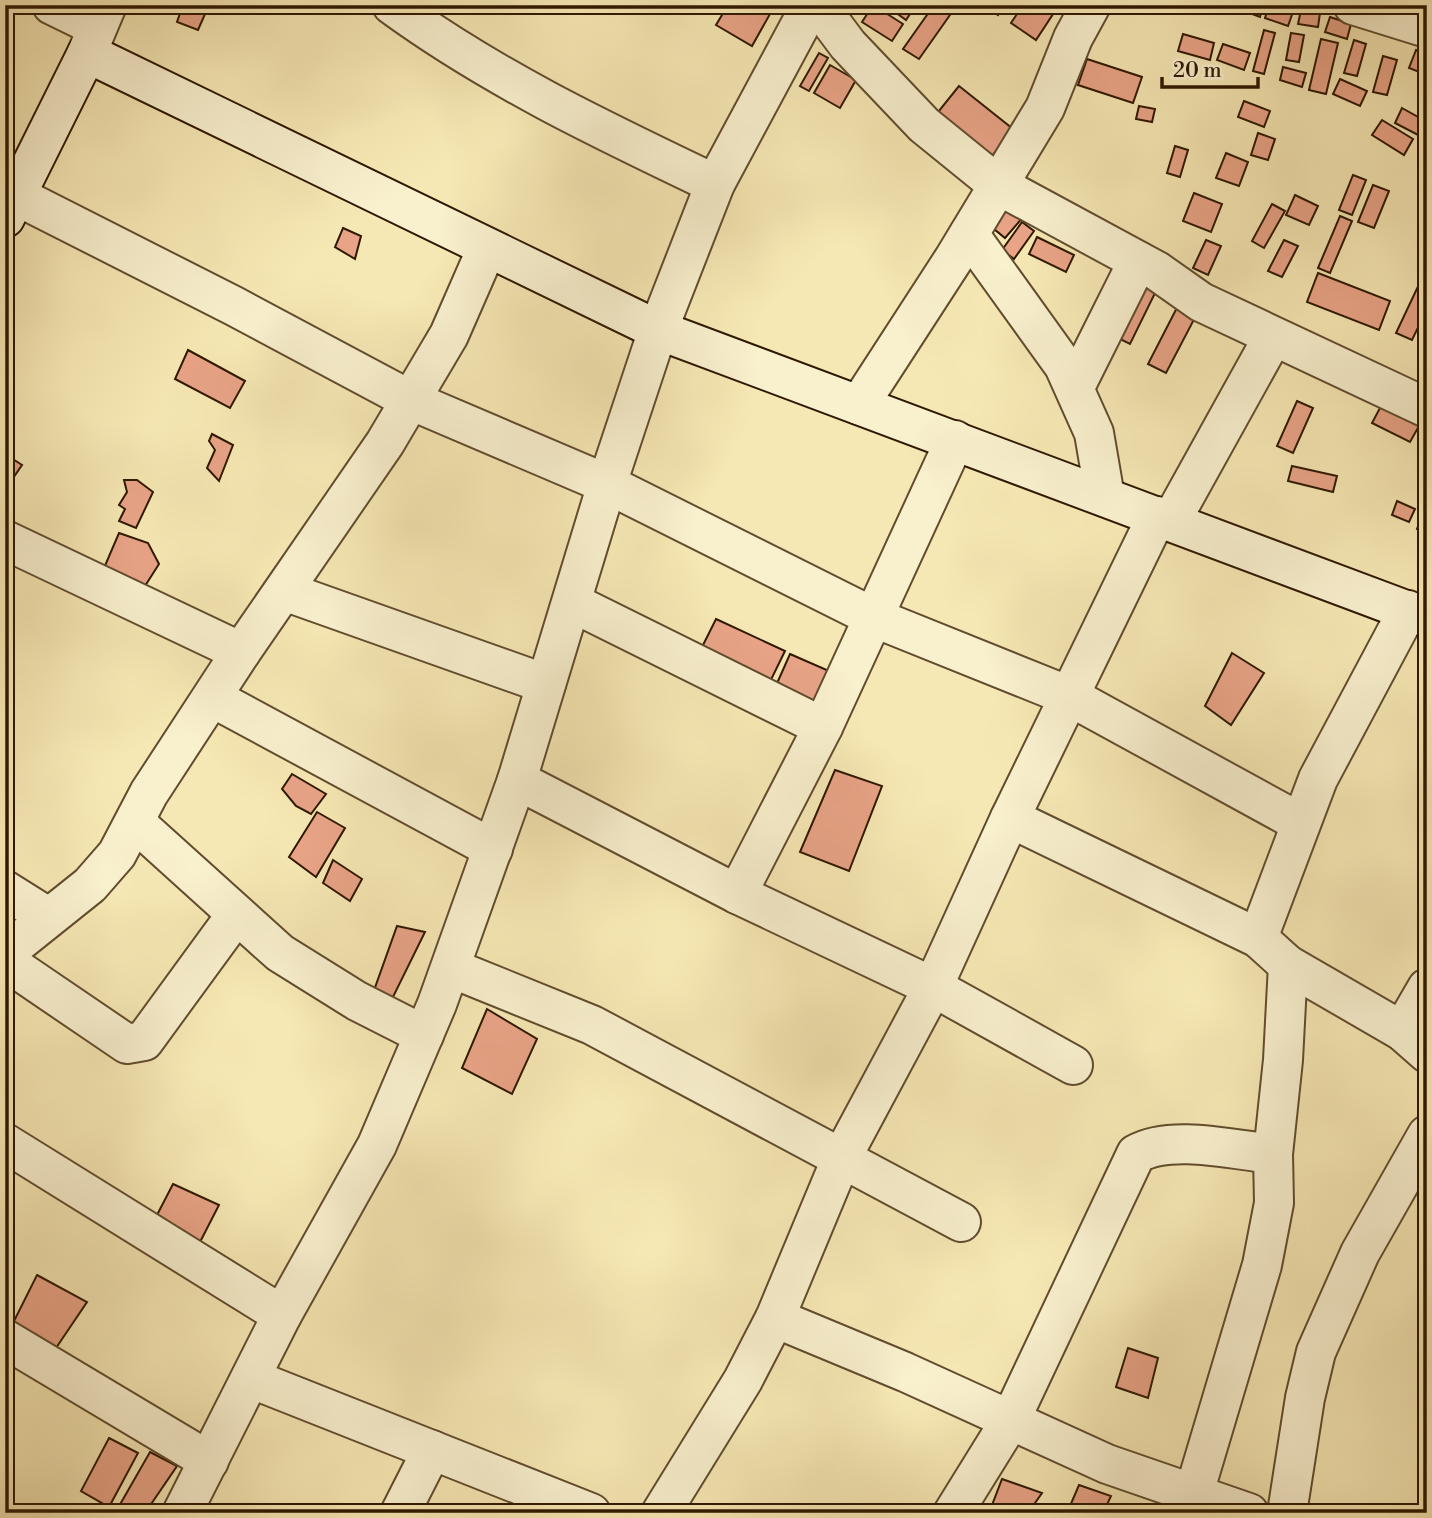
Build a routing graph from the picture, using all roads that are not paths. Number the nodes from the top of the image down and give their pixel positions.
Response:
1 (52, 5) edge
2 (392, 5) edge
3 (811, 5) edge
4 (818, 5) edge
5 (1091, 5) edge
6 (1353, 5) edge
7 (97, 28) edge
8 (1427, 28) edge
9 (715, 184) junction
10 (998, 185) junction
11 (10, 206) edge
12 (969, 233) junction
13 (487, 248) junction
14 (1138, 261) junction
15 (658, 330) junction
16 (1273, 337) junction
17 (1074, 387) junction
18 (410, 400) junction
19 (859, 405) junction
20 (1427, 408) edge
21 (955, 440) junction
22 (607, 484) junction
23 (1105, 497) junction
24 (1164, 519) junction
25 (5, 540) edge
26 (284, 591) junction
27 (573, 603) junction
28 (1418, 614) edge
29 (875, 618) junction
30 (241, 652) junction
31 (547, 684) junction
32 (1069, 696) junction
33 (212, 698) junction
34 (823, 727) junction
35 (517, 780) junction
36 (1010, 818) junction
37 (1299, 822) junction
38 (136, 823) junction
39 (492, 849) junction
40 (5, 890) edge
41 (737, 894) junction
42 (236, 915) junction
43 (48, 918) junction
44 (1258, 938) junction
45 (5, 953) edge
46 (5, 961) edge
47 (1287, 965) junction
48 (451, 968) junction
49 (933, 987) junction
50 (1427, 988) edge
51 (424, 1035) junction
52 (1414, 1042) edge
53 (1073, 1065) dead end
54 (1427, 1135) edge
55 (5, 1143) edge
56 (1273, 1154) junction
57 (842, 1157) junction
58 (961, 1223) dead end
59 (282, 1315) junction
60 (775, 1318) junction
61 (5, 1339) edge
62 (252, 1380) junction
63 (1010, 1421) junction
64 (432, 1450) junction
65 (209, 1461) junction
66 (1217, 1505) edge
67 (182, 1513) edge
68 (400, 1513) edge
69 (591, 1513) edge
70 (661, 1513) edge
71 (953, 1513) edge
72 (1287, 1513) edge

1 - 7 street
2 - 9 street
3 - 9 street
4 - 10 street
5 - 10 street
6 - 8 street
7 - 11 street
7 - 13 street
9 - 15 street
10 - 12 street
10 - 14 street
11 - 18 street
12 - 17 street
12 - 19 street
13 - 15 street
13 - 18 street
14 - 16 street
14 - 17 street
15 - 19 street
15 - 22 street
16 - 20 street
16 - 24 street
17 - 23 street
18 - 22 street
18 - 26 street
19 - 21 street
21 - 23 street
21 - 29 street
22 - 27 street
22 - 29 street
23 - 24 street
24 - 28 street
24 - 32 street
25 - 30 street
26 - 30 street
26 - 31 street
27 - 31 street
27 - 34 street
28 - 37 street
29 - 32 street
29 - 34 street
30 - 33 street
31 - 35 street
32 - 36 street
32 - 37 street
33 - 38 street
33 - 39 street
34 - 41 street
35 - 39 street
35 - 41 street
36 - 44 street
36 - 49 street
37 - 44 street
38 - 42 street
38 - 43 street
39 - 48 street
40 - 43 street
41 - 49 street
42 - 46 street
42 - 51 street
43 - 45 street
44 - 47 street
47 - 52 street
47 - 56 street
48 - 51 street
48 - 57 street
49 - 53 street
49 - 57 street
50 - 52 street
51 - 59 street
54 - 72 street
55 - 59 street
56 - 63 street
56 - 66 street
57 - 58 street
57 - 60 street
59 - 62 street
60 - 63 street
60 - 70 street
61 - 65 street
62 - 64 street
62 - 65 street
63 - 66 street
63 - 71 street
64 - 68 street
64 - 69 street
65 - 67 street

